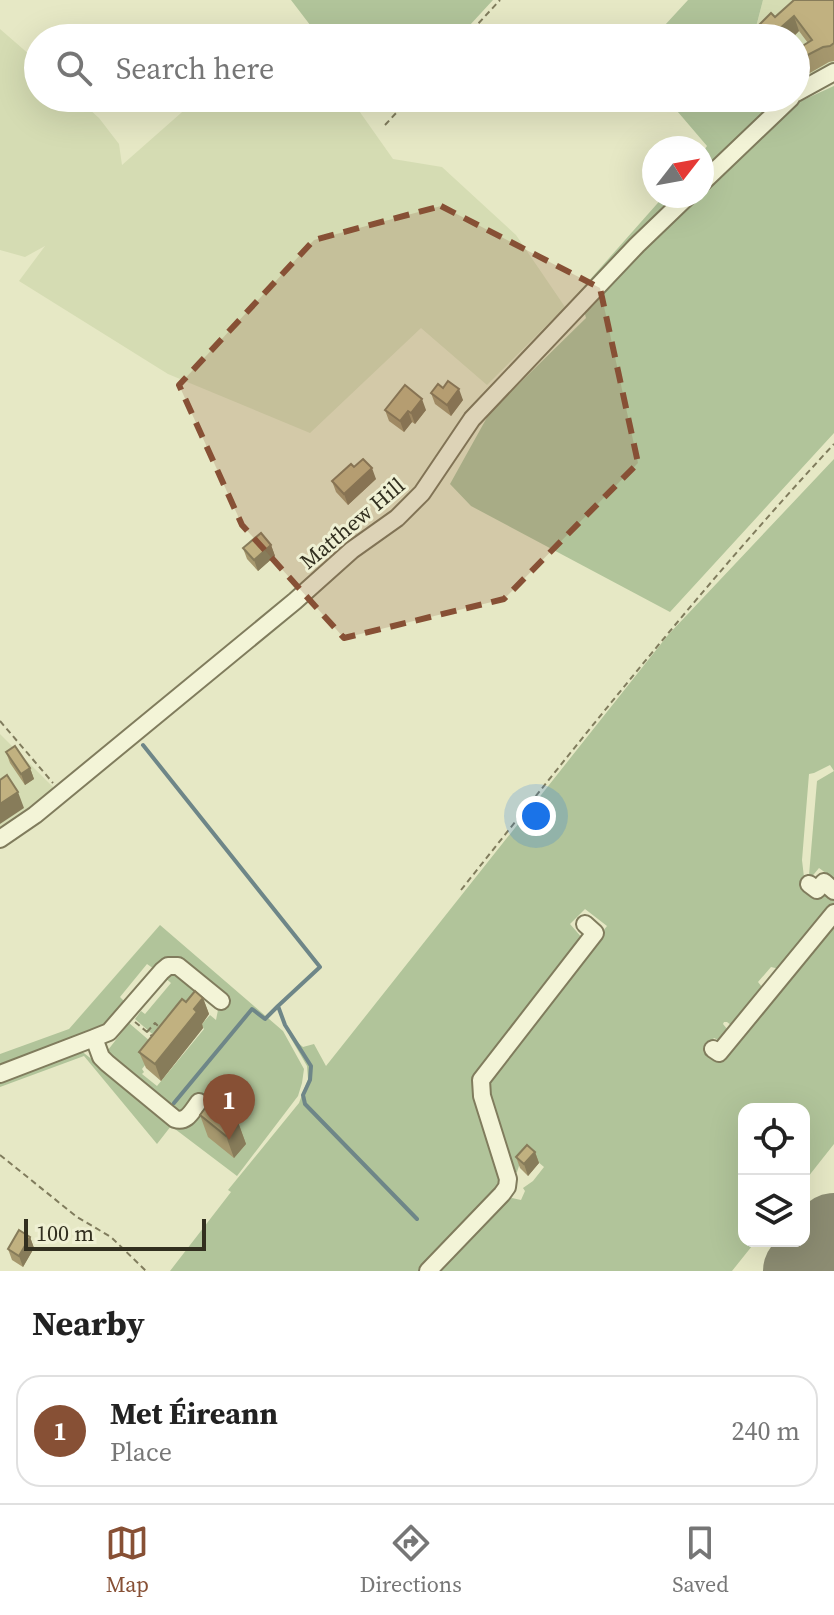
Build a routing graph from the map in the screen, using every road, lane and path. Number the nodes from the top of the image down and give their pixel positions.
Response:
1 (500, 0) edge
2 (478, 24) edge
3 (834, 72) edge
4 (810, 85) edge
5 (397, 112) edge
6 (776, 112) edge
7 (385, 125) dead end
8 (714, 172) edge
9 (676, 208) edge
10 (834, 444) edge
11 (0, 721) edge
12 (62, 794) junction
13 (0, 839) edge
14 (809, 884) dead end
15 (461, 890) dead end
16 (834, 891) edge
17 (834, 913) edge
18 (585, 924) dead end
19 (212, 1000) dead end
20 (132, 1005) junction
21 (163, 1030) edge
22 (147, 1032) junction
23 (154, 1037) edge
24 (94, 1038) junction
25 (713, 1049) dead end
26 (0, 1074) edge
27 (199, 1102) dead end
28 (0, 1155) edge
29 (146, 1271) edge
30 (428, 1271) edge

1 - 2 path
3 - 4 street
5 - 7 path
6 - 8 street
9 - 12 street, Matthew Hill
10 - 15 path
11 - 12 path
12 - 13 street, Matthew Hill
14 - 16 street
17 - 25 street
18 - 30 street
19 - 20 street
20 - 22 path
20 - 24 street
21 - 22 path
22 - 23 path
24 - 26 street
24 - 27 street
28 - 29 path

